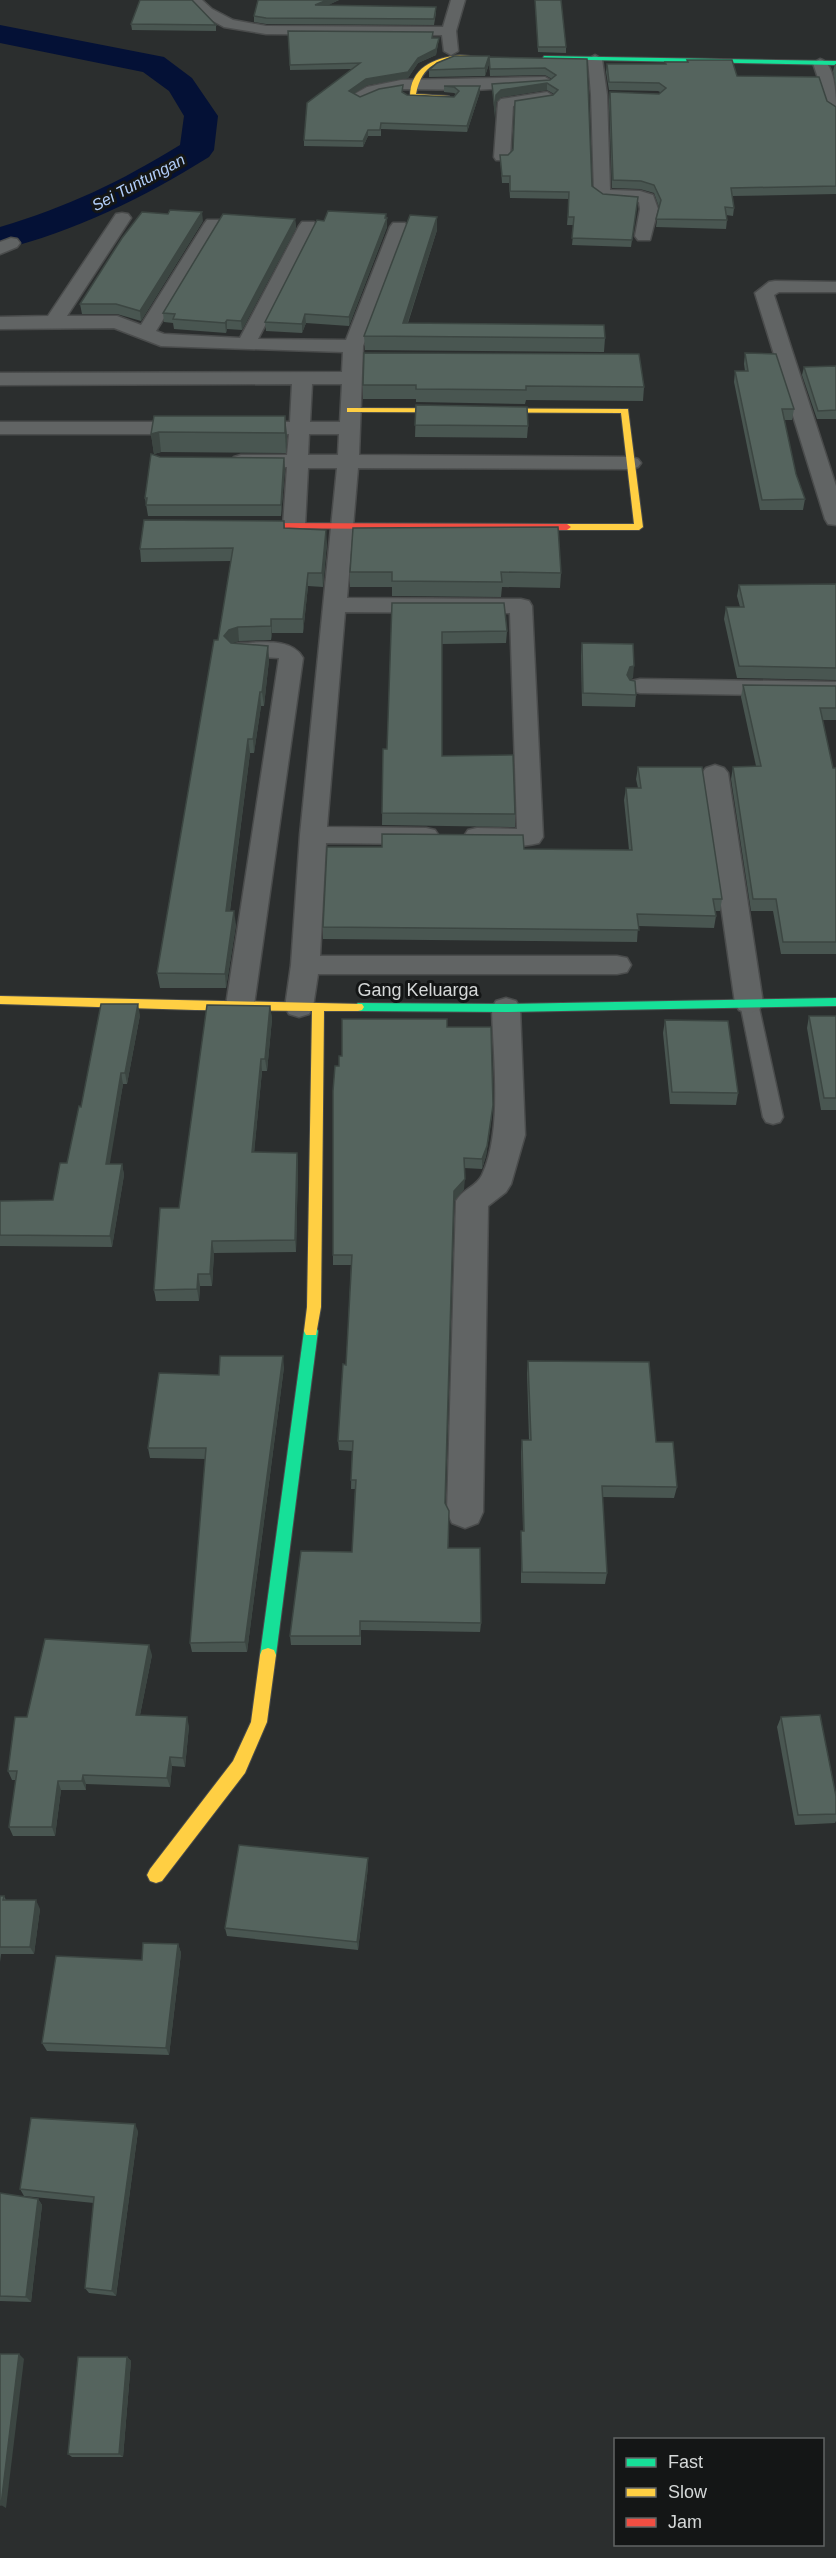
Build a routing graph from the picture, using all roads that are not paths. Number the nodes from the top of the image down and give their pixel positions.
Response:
1 (194, 0) edge
2 (458, 0) edge
3 (285, 13) edge
4 (283, 30) junction
5 (448, 31) junction
6 (452, 57) junction
7 (502, 58) edge
8 (540, 58) joint
9 (595, 59) junction
10 (820, 63) junction
11 (836, 63) edge
12 (546, 82) junction
13 (416, 84) junction
14 (359, 96) edge
15 (449, 98) edge
16 (836, 108) edge
17 (502, 157) edge
18 (122, 218) dead end
19 (213, 224) dead end
20 (308, 226) dead end
21 (399, 227) dead end
22 (644, 236) dead end
23 (836, 287) edge
24 (54, 321) junction
25 (0, 323) edge
26 (145, 334) junction
27 (246, 344) junction
28 (376, 358) edge
29 (352, 361) junction
30 (0, 378) edge
31 (302, 378) junction
32 (75, 379) junction
33 (350, 419) junction
34 (0, 428) edge
35 (60, 428) junction
36 (299, 428) junction
37 (218, 460) edge
38 (297, 461) junction
39 (348, 461) junction
40 (631, 463) junction
41 (836, 519) edge
42 (228, 525) edge
43 (294, 526) junction
44 (342, 526) junction
45 (335, 605) junction
46 (240, 650) edge
47 (640, 686) dead end
48 (836, 689) edge
49 (715, 773) dead end
50 (313, 835) junction
51 (305, 965) junction
52 (617, 965) dead end
53 (0, 1000) edge
54 (836, 1002) edge
55 (749, 1003) junction
56 (240, 1005) junction
57 (308, 1007) junction
58 (506, 1008) junction
59 (773, 1117) dead end
60 (465, 1512) dead end
61 (156, 1875) dead end

1 - 4 street
2 - 5 street
3 - 4 street
4 - 5 street
5 - 6 street
6 - 7 street
6 - 13 street
8 - 9 street
8 - 12 street
9 - 10 street
9 - 22 street
10 - 11 street
10 - 16 street
12 - 13 street
12 - 17 street
13 - 14 street
13 - 15 street
18 - 24 street
19 - 26 street
20 - 27 street
21 - 29 street
23 - 41 street
24 - 25 street
24 - 26 street
26 - 27 street
27 - 29 street
28 - 29 street
29 - 31 street
29 - 33 street
30 - 32 street
31 - 32 street
31 - 36 street
32 - 35 street
33 - 36 street
33 - 39 street
33 - 40 street
34 - 35 street
35 - 36 street
36 - 38 street
37 - 38 street
38 - 39 street
38 - 43 street
39 - 40 street
39 - 44 street
40 - 44 street
42 - 43 street
43 - 44 street
44 - 45 street
45 - 50 street
45 - 50 street
46 - 56 street
47 - 48 street
49 - 55 street
50 - 51 street
51 - 52 street
51 - 57 street
53 - 56 street, Gang Keluarga
54 - 55 street, Gang Keluarga
55 - 58 street, Gang Keluarga
55 - 59 lane
56 - 57 street, Gang Keluarga
57 - 58 street, Gang Keluarga
57 - 61 street
58 - 60 street

